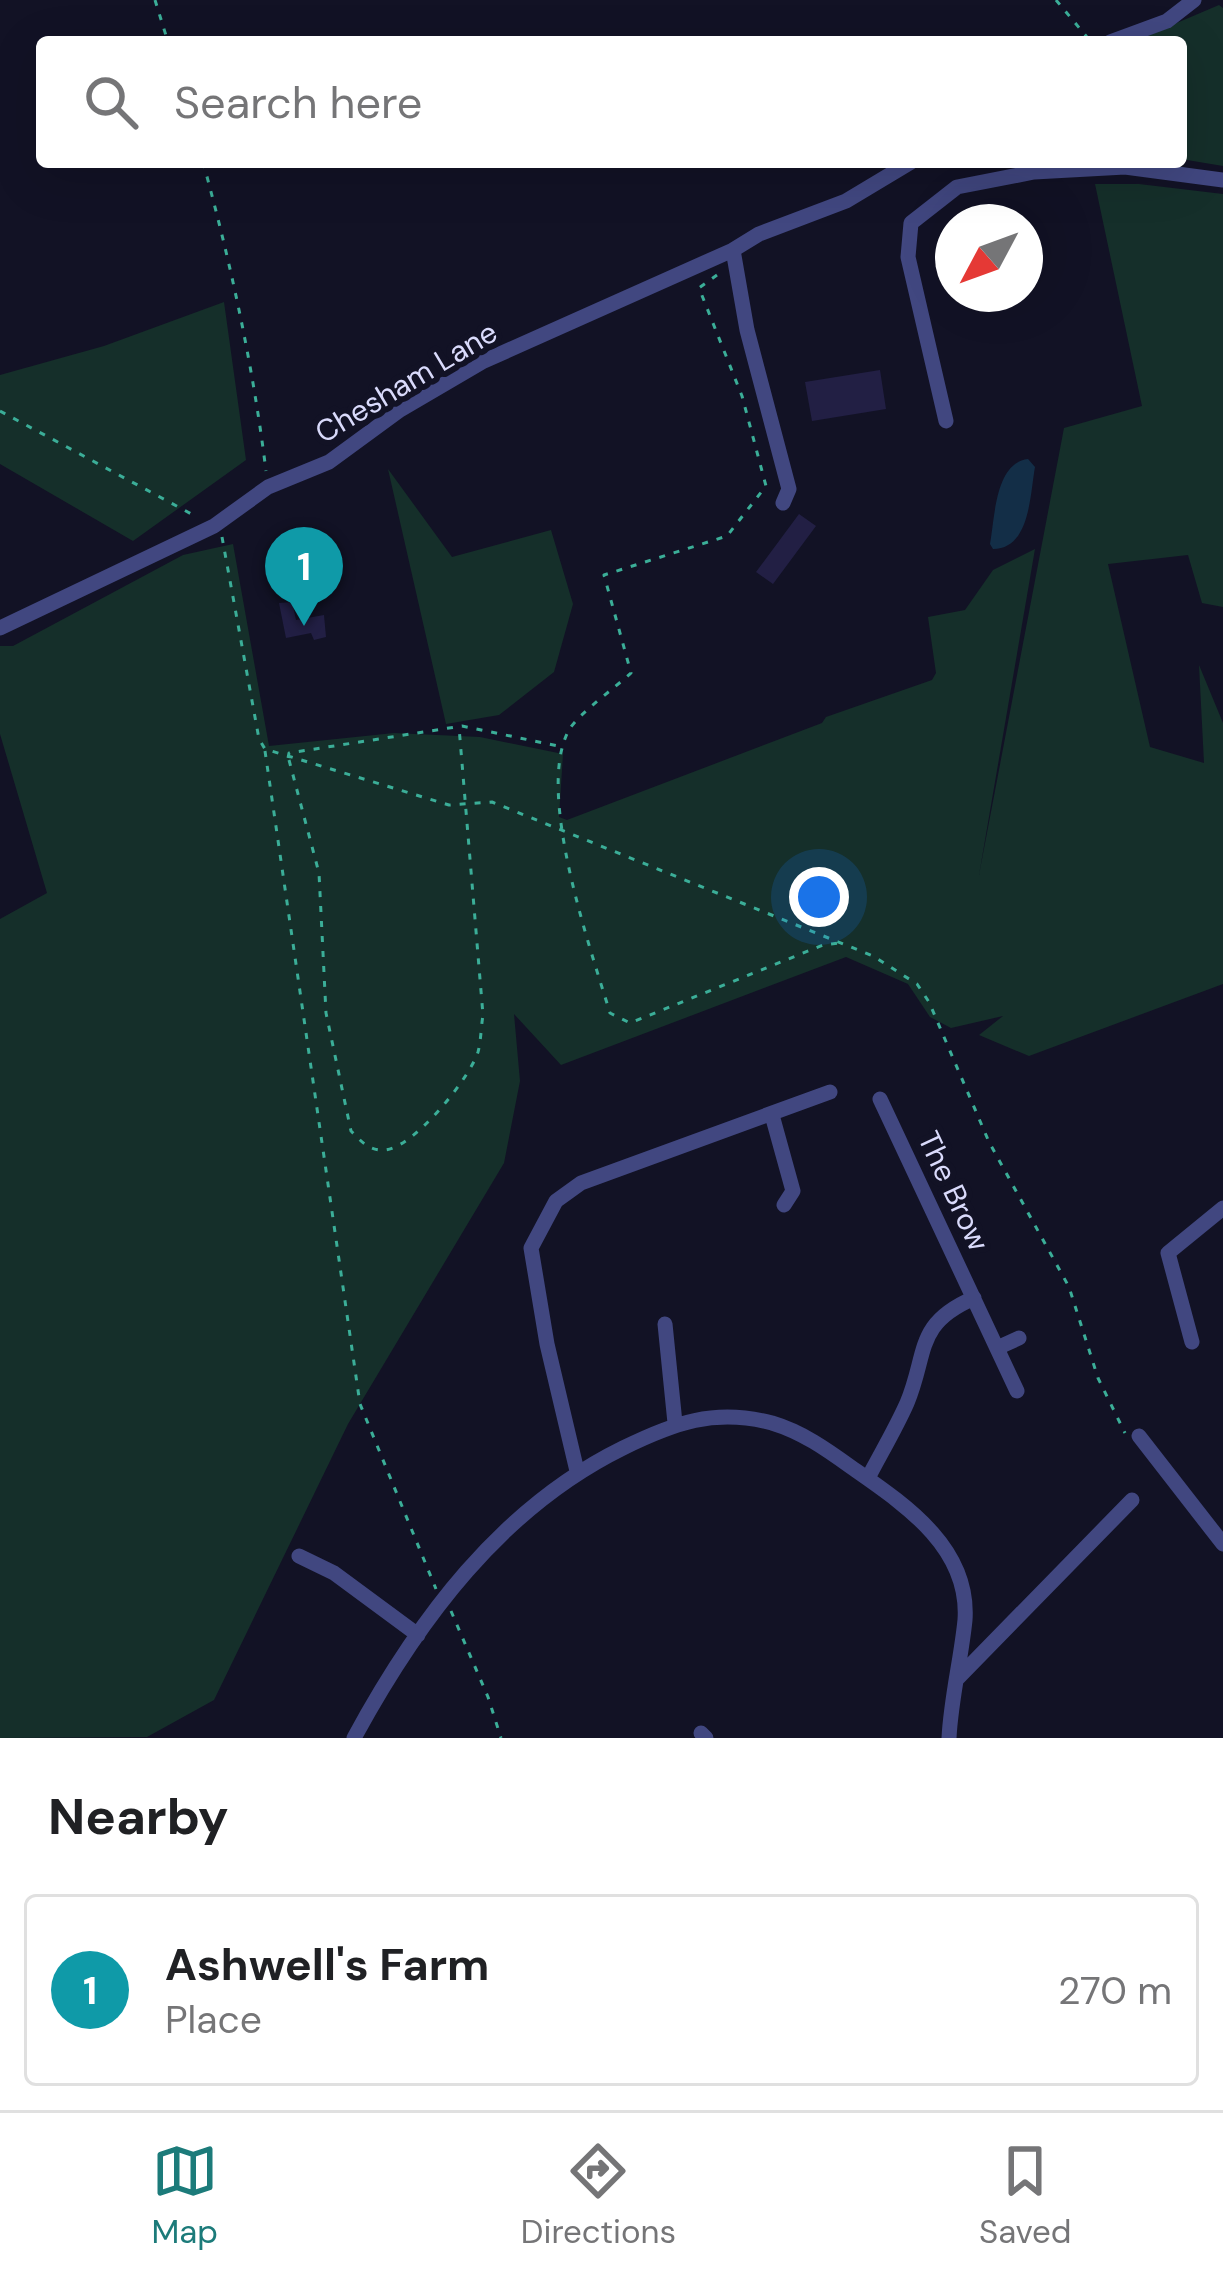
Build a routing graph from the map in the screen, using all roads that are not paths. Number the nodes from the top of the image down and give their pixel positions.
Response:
1 (1194, 0) edge
2 (1126, 36) edge
3 (901, 168) edge
4 (1095, 168) edge
5 (1139, 168) edge
6 (1223, 180) edge
7 (734, 255) junction
8 (946, 421) dead end
9 (783, 503) dead end
10 (0, 628) edge
11 (830, 1092) dead end
12 (878, 1109) dead end
13 (772, 1115) junction
14 (784, 1204) dead end
15 (1223, 1208) edge
16 (974, 1298) junction
17 (664, 1324) dead end
18 (1019, 1338) dead end
19 (1192, 1342) dead end
20 (998, 1348) junction
21 (1017, 1391) dead end
22 (675, 1423) junction
23 (1134, 1437) road end
24 (577, 1471) junction
25 (868, 1478) junction
26 (1132, 1500) dead end
27 (1223, 1544) edge
28 (299, 1556) dead end
29 (418, 1635) junction
30 (956, 1679) junction
31 (354, 1738) edge
32 (949, 1738) edge

1 - 2 street
3 - 7 street, Chesham Lane
4 - 8 street
5 - 6 street
7 - 9 street
7 - 10 street, Chesham Lane
11 - 13 street
12 - 16 street, The Brow
13 - 14 street
13 - 24 street
15 - 19 street
16 - 20 street, The Brow
16 - 25 street, The Brow
17 - 22 street
18 - 20 street
20 - 21 street, The Brow
22 - 24 street
22 - 25 street
23 - 27 street
24 - 29 street
25 - 30 street
26 - 30 street
28 - 29 street
29 - 31 street
30 - 32 street

